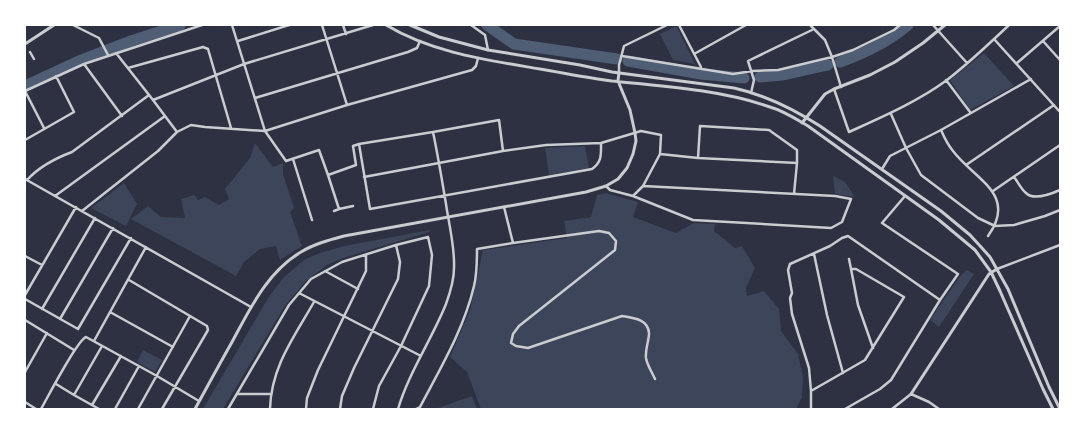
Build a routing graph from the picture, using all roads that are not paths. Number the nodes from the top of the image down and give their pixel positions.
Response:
1 (54, 25) edge
2 (73, 25) edge
3 (202, 25) edge
4 (232, 25) edge
5 (289, 25) edge
6 (322, 25) edge
7 (343, 25) edge
8 (372, 25) edge
9 (386, 25) edge
10 (410, 25) edge
11 (471, 25) edge
12 (667, 25) edge
13 (679, 25) edge
14 (746, 25) edge
15 (810, 25) edge
16 (900, 25) edge
17 (933, 25) edge
18 (945, 25) edge
19 (1009, 25) edge
20 (1060, 26) edge
21 (814, 29) junction
22 (938, 30) junction
23 (346, 34) junction
24 (994, 39) junction
25 (327, 40) junction
26 (238, 41) junction
27 (420, 41) junction
28 (1043, 42) junction
29 (25, 44) edge
30 (488, 50) junction
31 (30, 52) dead end
32 (116, 53) junction
33 (107, 54) junction
34 (694, 54) junction
35 (622, 56) junction
36 (832, 57) junction
37 (478, 58) junction
38 (34, 59) dead end
39 (1060, 60) edge
40 (967, 63) junction
41 (84, 64) junction
42 (244, 64) junction
43 (1017, 64) junction
44 (128, 68) junction
45 (701, 68) junction
46 (752, 71) junction
47 (619, 72) junction
48 (337, 73) junction
49 (56, 76) junction
50 (216, 76) junction
51 (1031, 79) junction
52 (946, 80) junction
53 (618, 81) junction
54 (841, 87) junction
55 (834, 89) junction
56 (25, 91) edge
57 (751, 92) junction
58 (149, 95) junction
59 (255, 98) junction
60 (153, 100) junction
61 (347, 105) junction
62 (1054, 105) junction
63 (970, 112) junction
64 (1060, 112) edge
65 (891, 114) junction
66 (122, 116) junction
67 (165, 116) junction
68 (806, 117) junction
69 (802, 123) junction
70 (44, 128) junction
71 (231, 128) junction
72 (940, 130) junction
73 (265, 131) junction
74 (177, 132) junction
75 (433, 132) junction
76 (635, 133) junction
77 (25, 140) edge
78 (601, 143) junction
79 (359, 144) junction
80 (1060, 145) edge
81 (906, 148) junction
82 (503, 151) junction
83 (660, 154) junction
84 (698, 158) junction
85 (293, 159) junction
86 (440, 163) junction
87 (797, 163) junction
88 (966, 165) junction
89 (882, 169) junction
90 (328, 175) junction
91 (1014, 176) junction
92 (364, 177) junction
93 (26, 180) edge
94 (606, 186) junction
95 (643, 186) junction
96 (1060, 190) edge
97 (993, 191) junction
98 (794, 194) junction
99 (444, 195) junction
100 (55, 196) junction
101 (633, 196) junction
102 (905, 196) junction
103 (353, 206) dead end
104 (76, 207) junction
105 (504, 207) junction
106 (339, 209) junction
107 (1060, 210) edge
108 (82, 211) junction
109 (334, 211) dead end
110 (448, 217) junction
111 (95, 218) junction
112 (312, 220) dead end
113 (995, 226) junction
114 (113, 228) junction
115 (988, 236) dead end
116 (131, 238) junction
117 (513, 243) junction
118 (396, 245) junction
119 (1060, 245) edge
120 (146, 247) junction
121 (366, 254) junction
122 (814, 254) junction
123 (25, 256) edge
124 (848, 259) dead end
125 (42, 265) junction
126 (851, 269) junction
127 (997, 269) junction
128 (324, 271) junction
129 (991, 272) junction
130 (128, 280) junction
131 (358, 289) junction
132 (26, 290) edge
133 (299, 293) junction
134 (25, 295) edge
135 (25, 299) edge
136 (940, 300) junction
137 (314, 302) junction
138 (251, 307) junction
139 (42, 309) junction
140 (110, 312) junction
141 (190, 316) junction
142 (345, 316) junction
143 (60, 319) junction
144 (25, 320) edge
145 (373, 332) junction
146 (47, 333) junction
147 (94, 341) junction
148 (102, 346) junction
149 (401, 346) junction
150 (173, 347) junction
151 (873, 348) junction
152 (74, 350) junction
153 (121, 356) junction
154 (421, 356) junction
155 (139, 366) junction
156 (25, 372) edge
157 (843, 373) junction
158 (157, 376) junction
159 (655, 379) dead end
160 (55, 384) junction
161 (174, 387) junction
162 (811, 391) junction
163 (237, 394) junction
164 (270, 394) junction
165 (911, 394) junction
166 (74, 395) junction
167 (199, 401) junction
168 (25, 402) edge
169 (92, 405) junction
170 (36, 409) edge
171 (41, 409) edge
172 (99, 409) edge
173 (115, 409) edge
174 (138, 409) edge
175 (162, 409) edge
176 (195, 409) edge
177 (228, 409) edge
178 (270, 409) edge
179 (306, 409) edge
180 (340, 409) edge
181 (373, 409) edge
182 (398, 409) edge
183 (416, 409) edge
184 (810, 409) edge
185 (845, 409) edge
186 (892, 409) edge
187 (939, 409) edge
188 (1053, 409) edge
189 (1060, 409) edge

1 - 29 street
2 - 33 street
3 - 32 street
4 - 26 street
5 - 26 street
6 - 25 street
7 - 23 street
8 - 23 street
9 - 27 street
10 - 30 street
11 - 30 street
12 - 35 street
13 - 34 street
14 - 34 street
15 - 21 street
16 - 36 street
17 - 22 street
18 - 22 street
19 - 24 street
20 - 28 street
21 - 36 street
21 - 46 street
22 - 40 street
22 - 54 street
23 - 25 street
24 - 40 street
24 - 43 street
25 - 42 street
25 - 48 street
26 - 42 street
27 - 37 street
27 - 48 street
28 - 39 street
28 - 43 street
30 - 47 street
31 - 38 street
32 - 33 street
32 - 44 street
33 - 41 street
34 - 45 street
35 - 45 street
35 - 47 street
36 - 46 street
36 - 54 street
37 - 53 street
37 - 61 street
40 - 52 street
41 - 49 street
41 - 66 street
42 - 50 street
42 - 59 street
43 - 51 street
44 - 50 street
44 - 58 street
45 - 46 street
46 - 57 street
47 - 53 street
47 - 57 street
48 - 59 street
48 - 61 street
49 - 56 street
49 - 70 street
50 - 60 street
50 - 71 street
51 - 62 street
51 - 63 street
52 - 63 street
52 - 65 street
53 - 69 street
53 - 76 street
54 - 55 street
55 - 65 street
55 - 68 street
56 - 70 street
57 - 68 street
58 - 60 street
58 - 66 street
59 - 73 street
60 - 67 street
61 - 73 street
62 - 64 street
62 - 88 street
63 - 72 street
65 - 81 street
66 - 93 street
67 - 74 street
67 - 100 street
68 - 69 street
68 - 89 street
69 - 102 street
70 - 77 street
71 - 73 street
71 - 74 street
72 - 81 street
72 - 88 street
73 - 85 street
74 - 108 street
75 - 79 street
75 - 82 street
75 - 86 street
76 - 78 street
76 - 83 street
76 - 94 street
78 - 82 street
78 - 99 street
79 - 90 street
79 - 92 street
80 - 91 street
81 - 89 street
81 - 113 street
82 - 86 street
83 - 84 street
83 - 95 street
84 - 87 street
84 - 87 street
85 - 90 street
85 - 112 street
86 - 92 street
86 - 99 street
87 - 98 street
88 - 97 street
89 - 127 street
90 - 106 street
91 - 96 street
91 - 97 street
92 - 99 street
93 - 100 street
94 - 101 street
94 - 105 street
95 - 98 street
95 - 101 street
97 - 113 street
98 - 101 street
99 - 110 street
100 - 104 street
102 - 129 street
102 - 136 street
103 - 106 street
104 - 108 street
104 - 125 street
105 - 110 street
105 - 117 street
106 - 109 street
107 - 113 street
108 - 111 street
110 - 138 street
110 - 154 street
111 - 114 street
111 - 139 street
113 - 115 street
114 - 116 street
114 - 143 street
116 - 120 street
116 - 143 street
117 - 159 street
117 - 183 street
118 - 121 street
118 - 145 street
118 - 149 street
119 - 127 street
120 - 130 street
120 - 138 street
121 - 128 street
121 - 131 street
122 - 136 street
122 - 157 street
122 - 162 street
123 - 125 street
124 - 126 street
125 - 132 street
126 - 151 street
126 - 151 street
127 - 129 street
127 - 189 street
128 - 131 street
128 - 133 street
129 - 165 street
129 - 188 street
130 - 140 street
130 - 141 street
131 - 142 street
132 - 134 street
133 - 137 street
133 - 163 street
135 - 139 street
136 - 185 street
137 - 142 street
137 - 164 street
138 - 167 street
139 - 143 street
140 - 147 street
140 - 150 street
141 - 150 street
141 - 161 street
142 - 145 street
142 - 179 street
144 - 146 street
145 - 149 street
145 - 180 street
146 - 152 street
146 - 156 street
147 - 148 street
147 - 152 street
148 - 153 street
148 - 166 street
149 - 154 street
149 - 181 street
150 - 158 street
151 - 157 street
152 - 160 street
153 - 155 street
153 - 169 street
154 - 182 street
155 - 158 street
155 - 173 street
157 - 162 street
158 - 161 street
158 - 174 street
160 - 166 street
160 - 171 street
161 - 167 street
161 - 175 street
162 - 184 street
163 - 164 street
163 - 177 street
164 - 178 street
165 - 186 street
165 - 187 street
166 - 169 street
167 - 176 street
168 - 170 street
169 - 172 street

